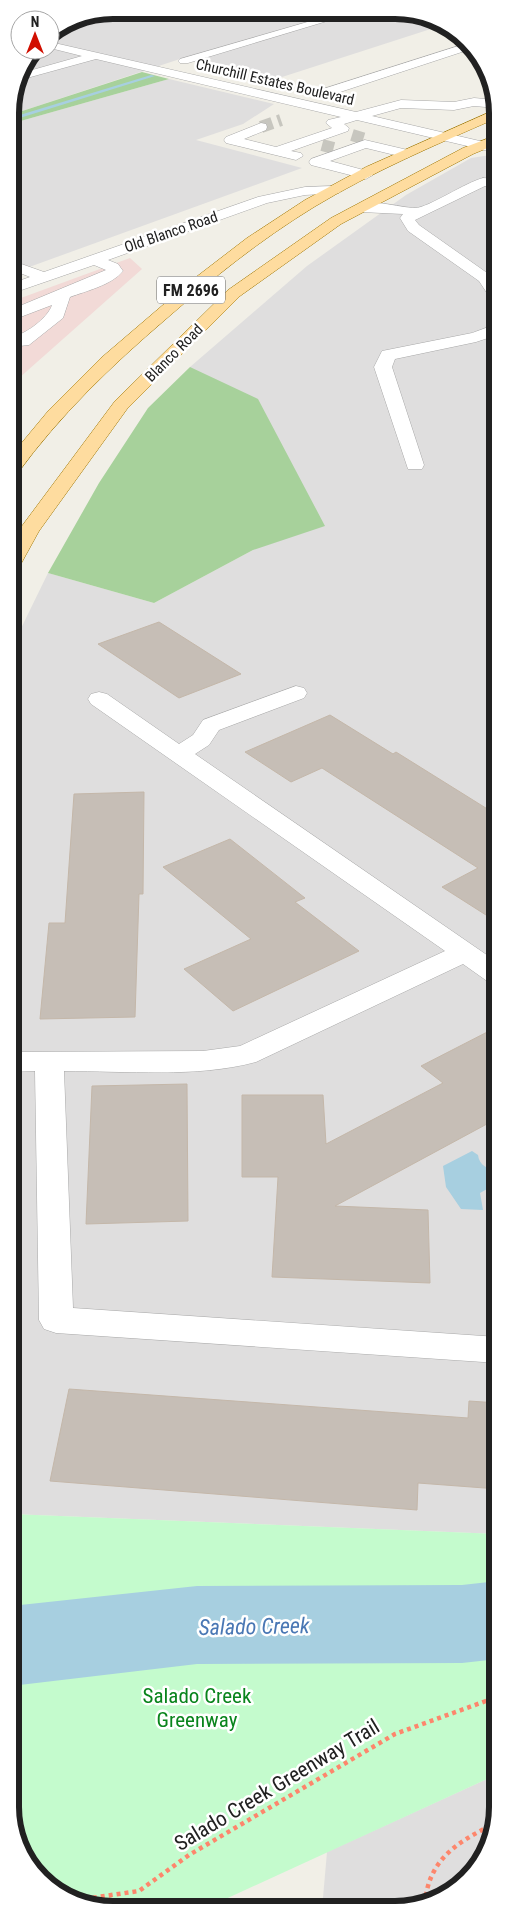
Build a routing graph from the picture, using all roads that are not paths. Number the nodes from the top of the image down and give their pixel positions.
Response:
1 (327, 19) edge
2 (60, 47) edge
3 (463, 48) edge
4 (97, 56) junction
5 (27, 75) edge
6 (193, 78) junction
7 (488, 103) edge
8 (303, 104) junction
9 (387, 107) junction
10 (356, 116) junction
11 (489, 117) edge
12 (261, 126) tunnel mouth
13 (468, 126) junction
14 (489, 130) edge
15 (444, 136) junction
16 (489, 142) edge
17 (336, 143) junction
18 (482, 145) junction
19 (489, 147) edge
20 (278, 151) junction
21 (406, 154) junction
22 (366, 174) junction
23 (489, 182) edge
24 (334, 190) junction
25 (389, 193) junction
26 (440, 202) junction
27 (361, 208) junction
28 (418, 213) junction
29 (336, 221) junction
30 (94, 259) junction
31 (19, 267) edge
32 (44, 277) junction
33 (489, 285) edge
34 (19, 286) edge
35 (63, 294) junction
36 (19, 312) edge
37 (489, 332) edge
38 (19, 341) edge
39 (19, 459) edge
40 (415, 464) dead end
41 (19, 549) edge
42 (296, 693) dead end
43 (99, 699) dead end
44 (179, 754) junction
45 (466, 952) junction
46 (489, 968) edge
47 (49, 1061) junction
48 (19, 1062) edge
49 (489, 1349) edge

1 - 6 street, Churchill Estates Boulevard
2 - 4 street, Churchill Estates Boulevard
3 - 9 street, Churchill Estates Boulevard
4 - 5 street
4 - 6 street, Churchill Estates Boulevard
6 - 8 street, Churchill Estates Boulevard
7 - 9 street
8 - 10 street, Churchill Estates Boulevard
8 - 17 street
9 - 10 street
9 - 13 street, Churchill Estates Boulevard
10 - 15 street, Churchill Estates Boulevard
10 - 17 street
11 - 13 main road, Blanco Road / FM 2696
12 - 20 street
13 - 14 street, Churchill Estates Boulevard
13 - 15 main road, Blanco Road / FM 2696
15 - 18 street, Churchill Estates Boulevard
15 - 21 main road, Blanco Road / FM 2696
16 - 18 main road, Blanco Road / FM 2696
17 - 20 street
17 - 20 street
17 - 21 street
17 - 22 street
18 - 19 street, Churchill Estates Boulevard
18 - 25 main road, Blanco Road / FM 2696
21 - 22 main road, Blanco Road / FM 2696
22 - 24 main road, Blanco Road / FM 2696
23 - 26 street
24 - 29 main road
24 - 30 street, Old Blanco Road
24 - 39 main road, Blanco Road / FM 2696
25 - 26 street
25 - 27 main road, Blanco Road / FM 2696
26 - 28 street
27 - 28 street
27 - 29 main road, Blanco Road / FM 2696
28 - 33 street
29 - 41 main road, Blanco Road / FM 2696
30 - 32 street, Old Blanco Road
30 - 35 street
31 - 32 street
32 - 34 street, Old Blanco Road
35 - 36 street
35 - 38 street
37 - 40 street
42 - 44 street
43 - 44 street
44 - 45 street
45 - 46 street
45 - 47 street
47 - 48 street
47 - 49 street

